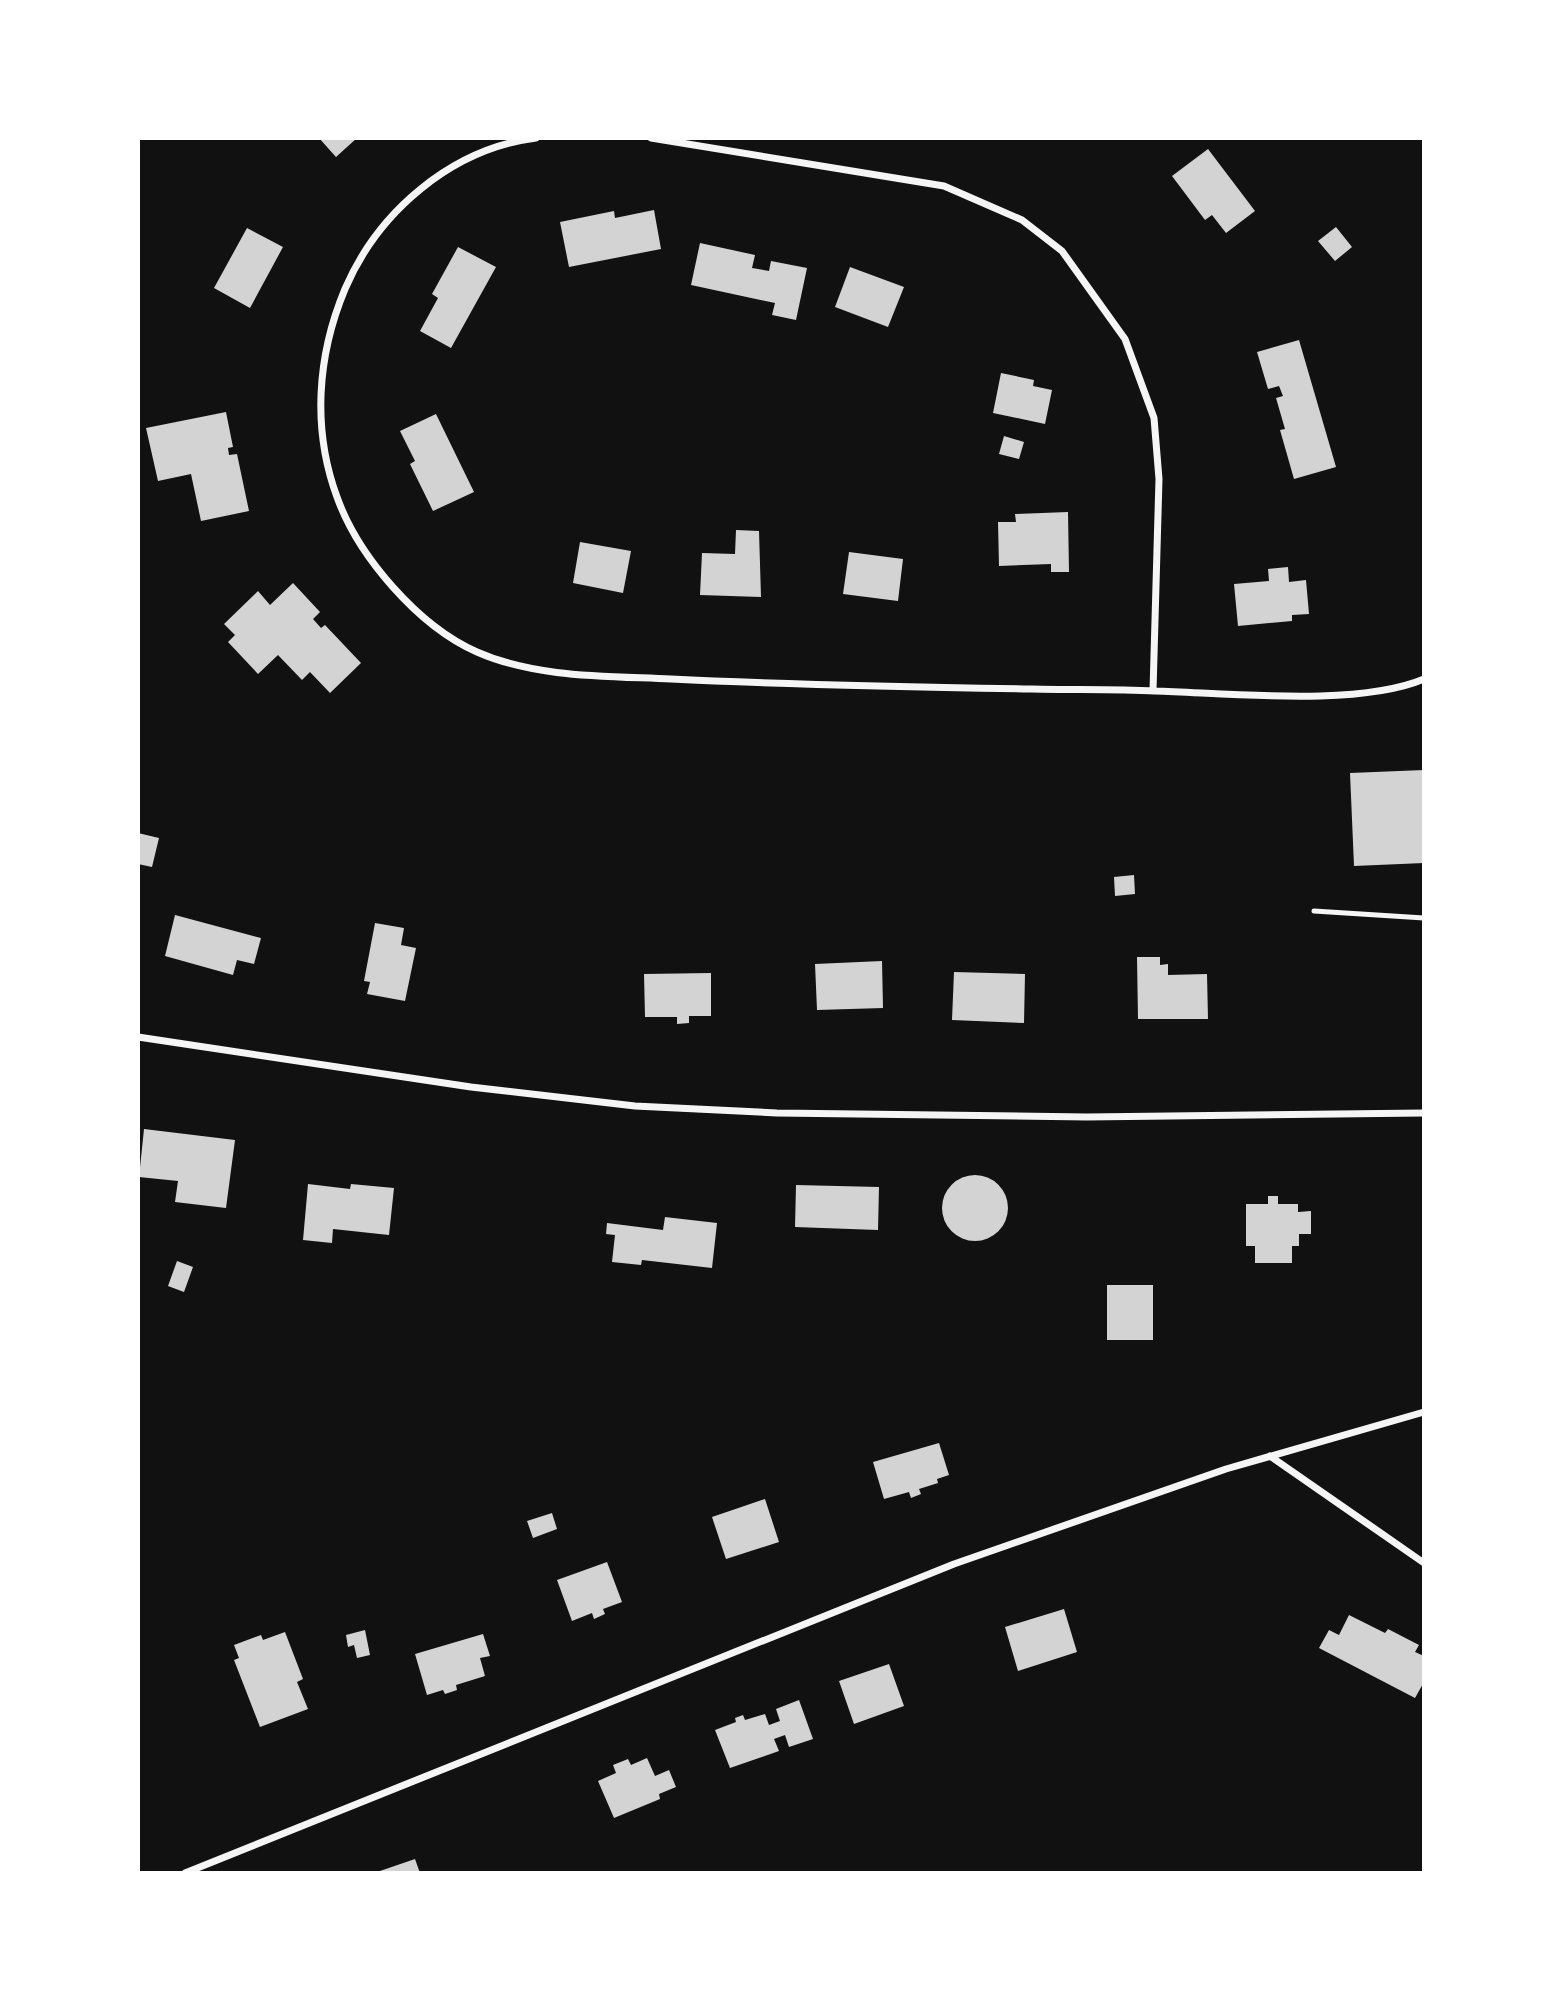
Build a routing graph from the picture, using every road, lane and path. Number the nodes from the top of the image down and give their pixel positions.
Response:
1 (536, 138) edge
2 (651, 138) edge
3 (1424, 679) edge
4 (1153, 691) junction
5 (1314, 911) dead end
6 (1424, 918) edge
7 (138, 1037) edge
8 (1424, 1113) edge
9 (1424, 1412) edge
10 (1270, 1456) junction
11 (1424, 1563) edge
12 (185, 1873) edge

1 - 4 street
2 - 4 street
3 - 4 street
5 - 6 lane
7 - 8 street
9 - 10 street
10 - 11 street
10 - 12 street

